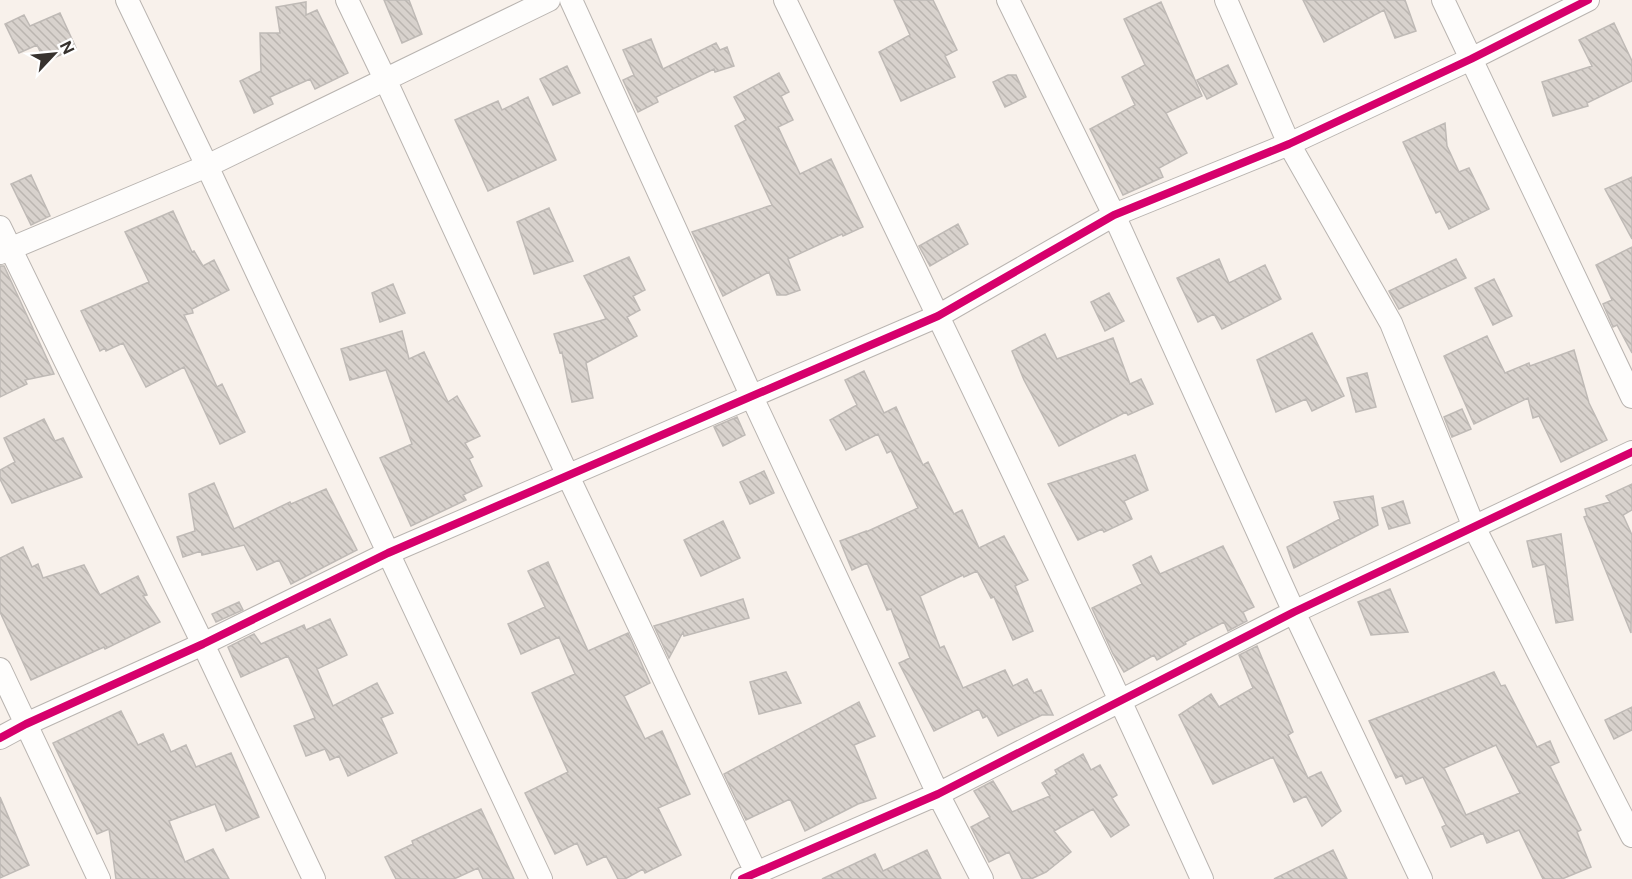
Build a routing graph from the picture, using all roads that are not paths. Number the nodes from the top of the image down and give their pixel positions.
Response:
1 (128, 0) edge
2 (346, 0) edge
3 (549, 0) edge
4 (571, 0) edge
5 (784, 0) edge
6 (1008, 0) edge
7 (1226, 0) edge
8 (1443, 0) edge
9 (1588, 0) edge
10 (1471, 59) junction
11 (385, 79) junction
12 (1289, 144) junction
13 (207, 166) junction
14 (1114, 216) junction
15 (0, 227) edge
16 (5, 251) edge
17 (938, 316) junction
18 (751, 395) junction
19 (1632, 397) edge
20 (1632, 452) edge
21 (568, 476) junction
22 (1474, 527) junction
23 (388, 553) junction
24 (1294, 612) junction
25 (203, 644) junction
26 (0, 669) edge
27 (1120, 700) junction
28 (26, 724) junction
29 (0, 738) edge
30 (938, 794) junction
31 (1632, 836) edge
32 (752, 877) edge
33 (99, 879) edge
34 (314, 879) edge
35 (541, 879) edge
36 (982, 879) edge
37 (1202, 879) edge
38 (1421, 879) edge

1 - 13 street
2 - 11 street
3 - 11 street
4 - 18 street
5 - 17 street
6 - 14 street
7 - 12 street
8 - 10 street
9 - 10 street
10 - 12 street
10 - 19 street
11 - 13 street
11 - 21 street
12 - 14 street
12 - 22 street
13 - 16 street
13 - 23 street
14 - 17 street
14 - 24 street
15 - 16 street
16 - 25 street
17 - 18 street
17 - 27 street
18 - 21 street
18 - 30 street
20 - 22 street
21 - 23 street
21 - 32 street
22 - 24 street
22 - 31 street
23 - 25 street
23 - 35 street
24 - 27 street
24 - 38 street
25 - 28 street
25 - 34 street
26 - 28 street
27 - 30 street
27 - 37 street
28 - 29 street
28 - 33 street
30 - 32 street
30 - 36 street

